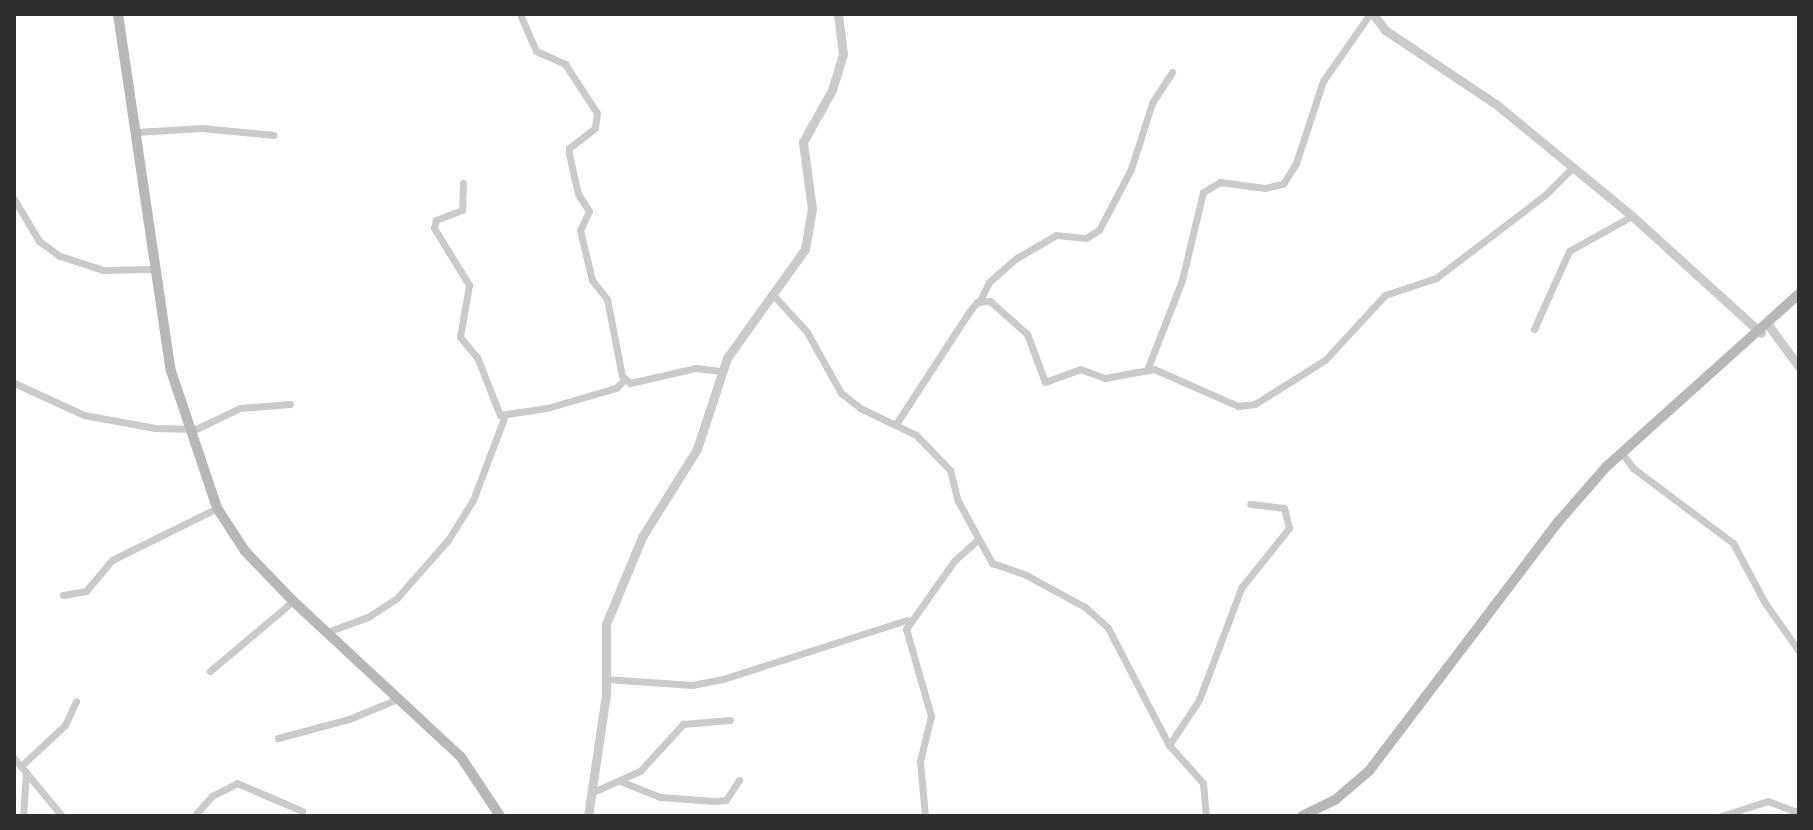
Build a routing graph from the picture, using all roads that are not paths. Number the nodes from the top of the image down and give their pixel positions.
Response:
1 (118, 14) edge
2 (520, 14) edge
3 (838, 14) edge
4 (1372, 14) edge
5 (1172, 72) dead end
6 (136, 132) junction
7 (274, 135) dead end
8 (1572, 168) junction
9 (463, 183) dead end
10 (14, 199) edge
11 (1632, 216) junction
12 (154, 269) junction
13 (1799, 294) edge
14 (775, 297) junction
15 (979, 302) junction
16 (1534, 329) dead end
17 (1765, 329) junction
18 (1799, 367) edge
19 (1147, 370) junction
20 (722, 371) junction
21 (624, 380) junction
22 (14, 383) edge
23 (290, 404) dead end
24 (504, 418) junction
25 (896, 424) junction
26 (186, 428) junction
27 (1622, 453) junction
28 (1250, 504) dead end
29 (217, 508) junction
30 (976, 541) junction
31 (63, 595) dead end
32 (293, 601) junction
33 (907, 620) junction
34 (327, 632) junction
35 (1799, 651) edge
36 (210, 671) dead end
37 (606, 679) junction
38 (400, 698) junction
39 (76, 701) dead end
40 (730, 720) dead end
41 (278, 738) dead end
42 (1169, 745) junction
43 (14, 758) edge
44 (24, 769) junction
45 (739, 780) dead end
46 (620, 781) junction
47 (593, 792) junction
48 (302, 811) dead end
49 (1325, 811) edge
50 (1799, 813) edge
51 (23, 816) edge
52 (62, 816) edge
53 (194, 816) edge
54 (500, 816) edge
55 (588, 816) edge
56 (925, 816) edge
57 (1206, 816) edge
58 (1302, 816) edge
59 (1721, 816) edge

1 - 6 main road
2 - 21 street
3 - 14 street
4 - 8 street
4 - 19 street
5 - 15 street
6 - 7 street
6 - 12 main road
8 - 11 street
8 - 19 street
9 - 24 street
10 - 12 street
11 - 16 street
11 - 17 street
12 - 26 main road
13 - 17 main road
14 - 20 street
14 - 25 street
15 - 19 street
15 - 25 street
17 - 18 street
17 - 27 main road
20 - 21 street
20 - 37 street
21 - 24 street
22 - 26 street
23 - 26 street
24 - 34 street
25 - 30 street
26 - 29 main road
27 - 35 street
27 - 49 main road
28 - 42 street
29 - 31 street
29 - 32 main road
30 - 33 street
30 - 42 street
32 - 34 main road
32 - 36 street
33 - 37 street
33 - 56 street
34 - 38 main road
37 - 47 street
38 - 41 street
38 - 54 main road
39 - 44 street
40 - 46 street
42 - 57 street
43 - 44 street
44 - 51 street
44 - 52 street
45 - 46 street
46 - 47 street
47 - 55 street
48 - 53 street
49 - 58 main road
50 - 59 street

